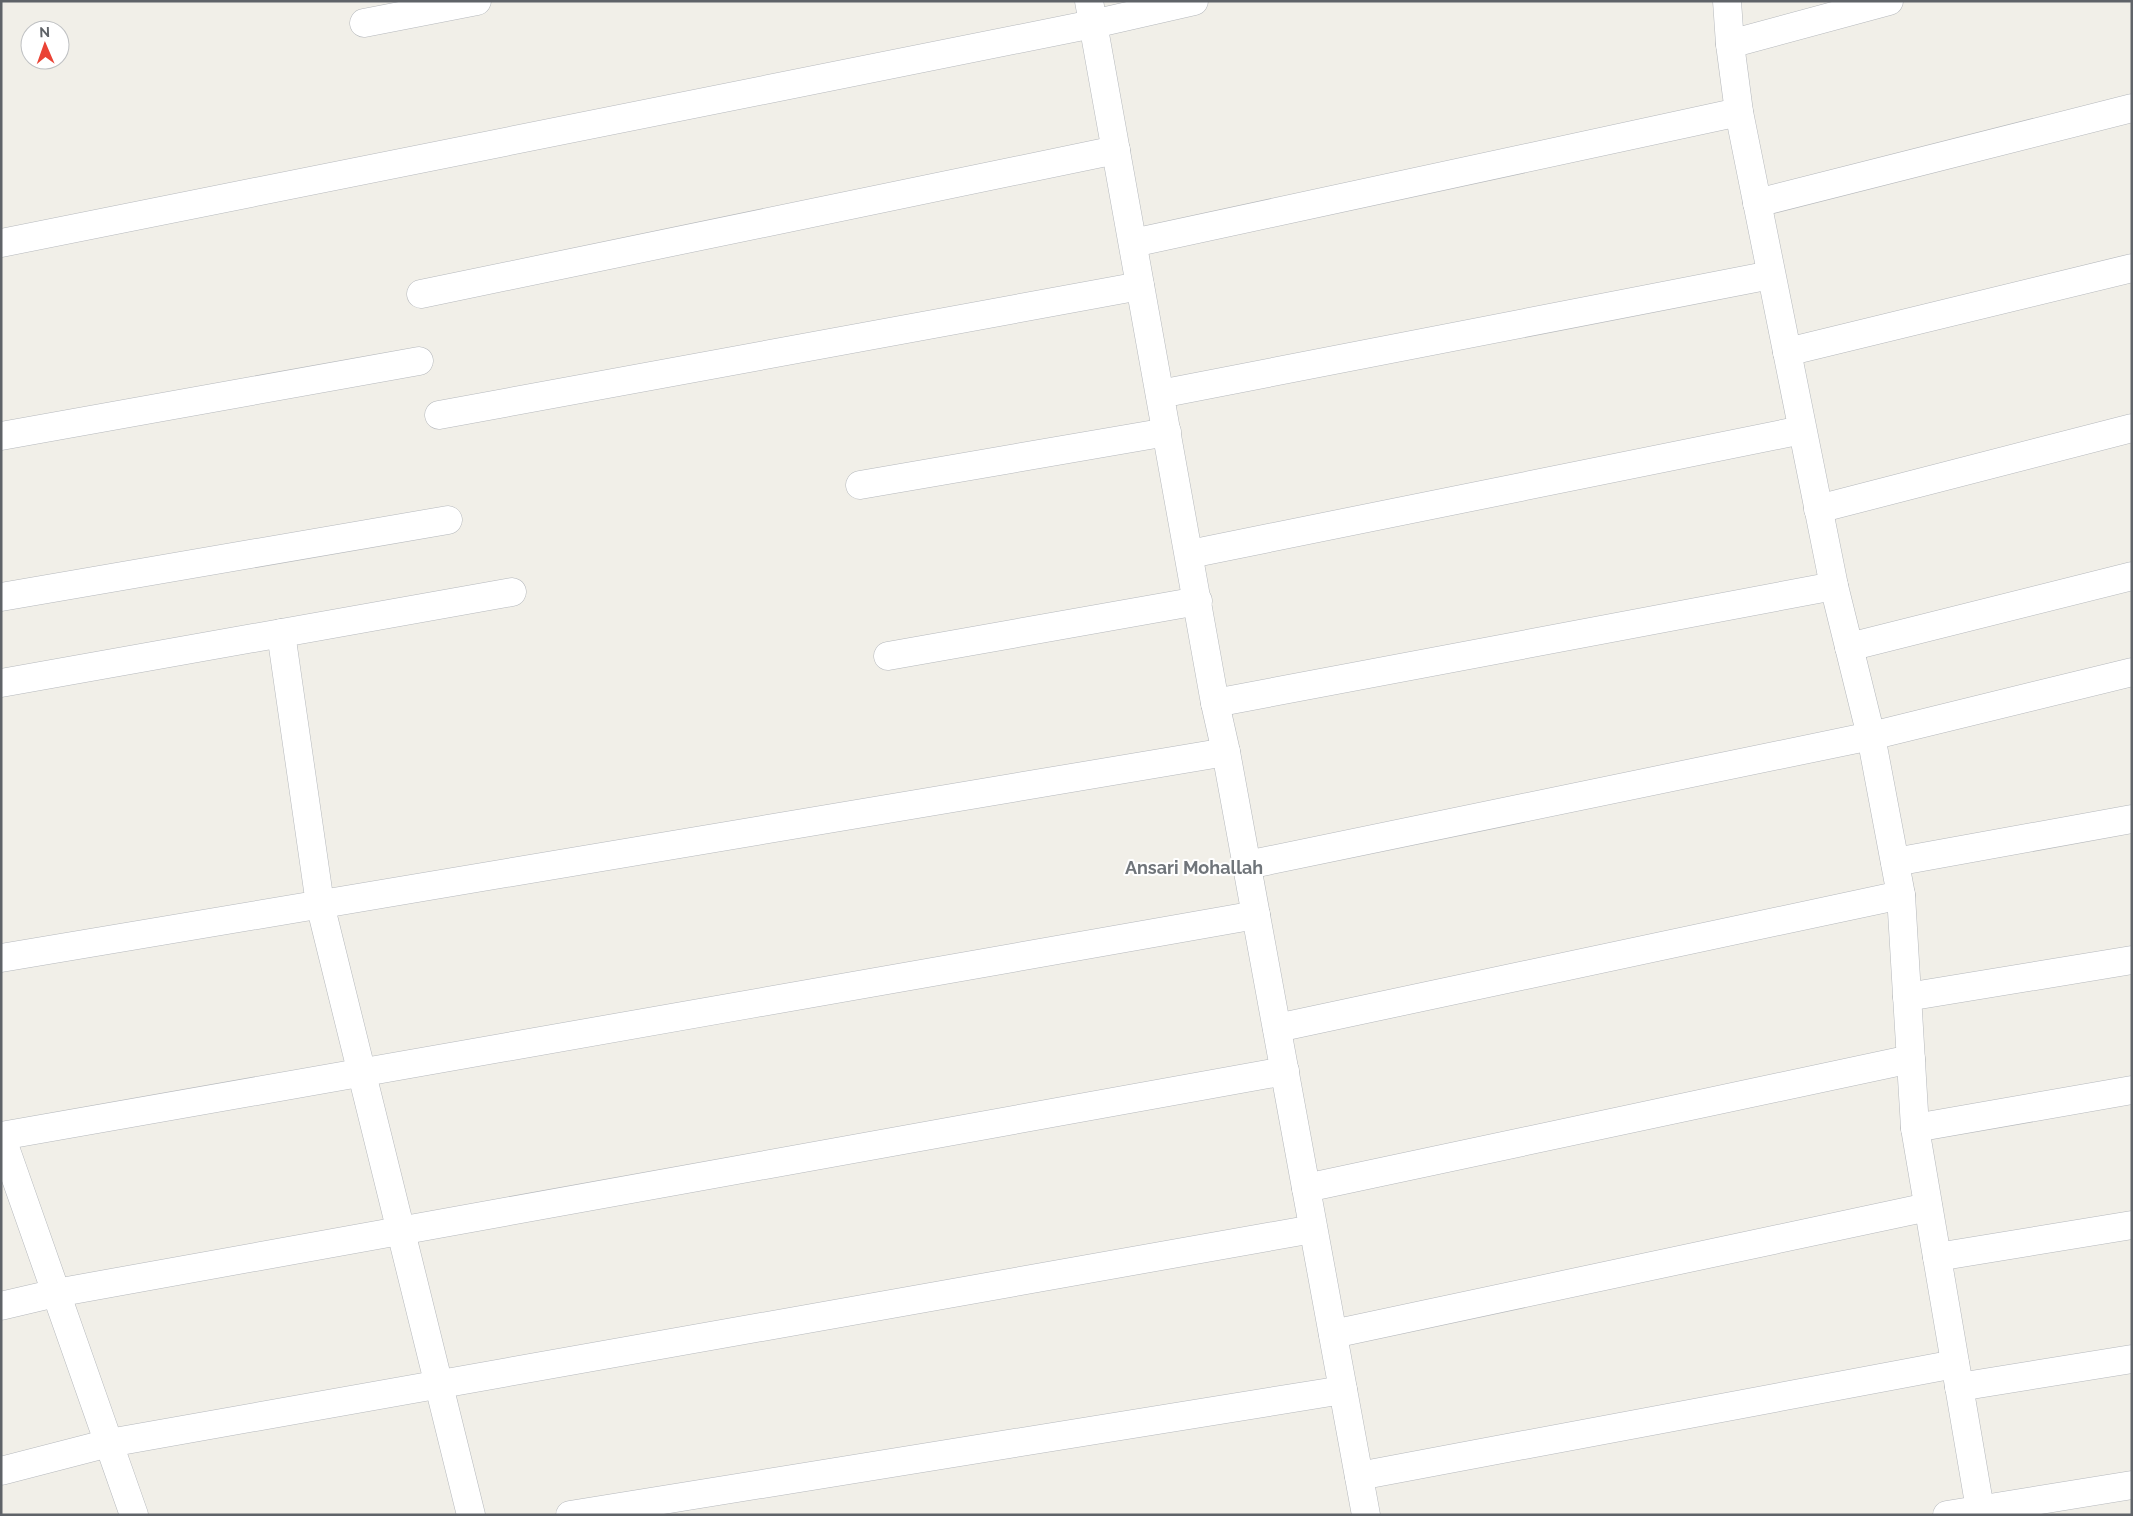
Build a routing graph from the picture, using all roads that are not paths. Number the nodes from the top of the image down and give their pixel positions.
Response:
1 (477, 1) edge
2 (1194, 1) edge
3 (1727, 1) edge
4 (1890, 1) edge
5 (1091, 13) edge
6 (364, 23) dead end
7 (1730, 44) junction
8 (2132, 108) edge
9 (1739, 112) junction
10 (1116, 150) junction
11 (1757, 203) junction
12 (1, 243) edge
13 (1133, 243) junction
14 (2132, 268) edge
15 (1771, 275) junction
16 (1140, 286) junction
17 (421, 294) dead end
18 (1787, 352) junction
19 (418, 361) dead end
20 (1160, 394) junction
21 (439, 415) dead end
22 (2132, 428) edge
23 (1802, 430) junction
24 (1168, 432) junction
25 (1, 436) edge
26 (860, 485) dead end
27 (1818, 509) junction
28 (448, 520) dead end
29 (1190, 554) junction
30 (2132, 576) edge
31 (1834, 586) junction
32 (512, 592) dead end
33 (1, 597) edge
34 (1198, 601) junction
35 (282, 633) junction
36 (1849, 647) junction
37 (888, 656) dead end
38 (2132, 672) edge
39 (1, 683) edge
40 (1215, 702) junction
41 (1871, 736) junction
42 (1226, 752) junction
43 (2132, 819) edge
44 (1895, 862) junction
45 (1247, 865) junction
46 (1901, 895) junction
47 (320, 904) junction
48 (1256, 915) junction
49 (1, 958) edge
50 (2132, 960) edge
51 (1907, 997) junction
52 (1277, 1028) junction
53 (1911, 1059) junction
54 (1285, 1071) junction
55 (361, 1072) junction
56 (2132, 1090) edge
57 (1915, 1128) junction
58 (1, 1136) edge
59 (1306, 1188) junction
60 (1928, 1207) junction
61 (2132, 1225) edge
62 (1314, 1229) junction
63 (400, 1231) junction
64 (1937, 1257) junction
65 (56, 1293) junction
66 (1, 1306) edge
67 (1333, 1334) junction
68 (2132, 1358) edge
69 (1957, 1375) junction
70 (439, 1385) junction
71 (1343, 1390) junction
72 (109, 1443) junction
73 (1, 1471) edge
74 (1359, 1476) junction
75 (2132, 1485) edge
76 (1981, 1511) edge
77 (134, 1515) edge
78 (471, 1515) edge
79 (570, 1515) edge
80 (1366, 1515) edge
81 (1946, 1515) edge

1 - 6 street
2 - 5 street
3 - 7 street
4 - 7 street
5 - 10 street
5 - 12 street
7 - 9 street
8 - 11 street
9 - 11 street
9 - 13 street
10 - 13 street
10 - 17 street
11 - 15 street
13 - 16 street
14 - 18 street
15 - 18 street
15 - 20 street
16 - 20 street
16 - 21 street
18 - 23 street
19 - 25 street
20 - 24 street
22 - 27 street
23 - 27 street
23 - 29 street
24 - 26 street
24 - 29 street
27 - 31 street
28 - 33 street
29 - 34 street
30 - 36 street
31 - 36 street
31 - 40 street
32 - 35 street
34 - 37 street
34 - 40 street
35 - 39 street
35 - 47 street
36 - 41 street
38 - 41 street
40 - 42 street
41 - 44 street
41 - 45 street
42 - 45 street
42 - 47 street
43 - 44 street
44 - 46 street
45 - 48 street
46 - 51 street
46 - 52 street
47 - 49 street
47 - 55 street
48 - 52 street
48 - 55 street
50 - 51 street
51 - 53 street
52 - 54 street
53 - 57 street
53 - 59 street
54 - 59 street
54 - 63 street
55 - 58 street
55 - 63 street
56 - 57 street
57 - 60 street
58 - 65 street
59 - 62 street
60 - 64 street
60 - 67 street
61 - 64 street
62 - 67 street
62 - 70 street
63 - 65 street
63 - 70 street
64 - 69 street
65 - 66 street
65 - 72 street
67 - 71 street
68 - 69 street
69 - 74 street
69 - 76 street
70 - 72 street
70 - 78 street
71 - 74 street
71 - 79 street
72 - 73 street
72 - 77 street
74 - 80 street
75 - 76 street
76 - 81 street

